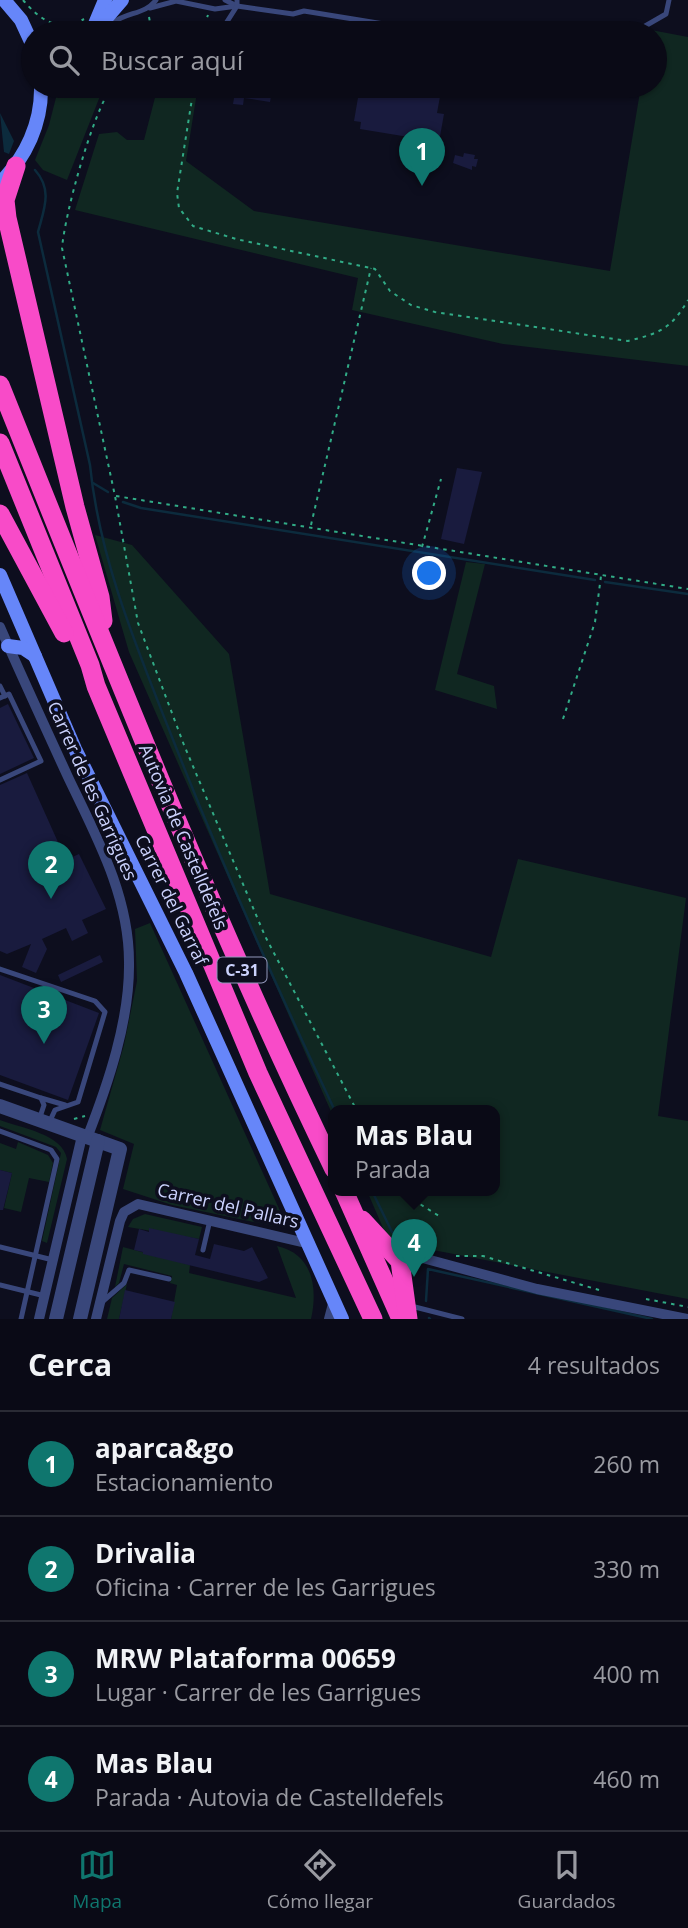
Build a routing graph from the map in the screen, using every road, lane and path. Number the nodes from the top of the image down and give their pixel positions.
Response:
1 (4, 0) edge
2 (23, 0) edge
3 (105, 0) edge
4 (122, 0) edge
5 (130, 0) edge
6 (156, 0) edge
7 (225, 0) edge
8 (669, 0) edge
9 (237, 3) edge
10 (148, 9) junction
11 (209, 11) dead end
12 (88, 16) dead end
13 (20, 20) edge
14 (47, 21) edge
15 (79, 21) edge
16 (98, 21) edge
17 (104, 21) edge
18 (115, 21) edge
19 (115, 21) edge
20 (150, 21) edge
21 (205, 21) edge
22 (227, 21) edge
23 (365, 21) edge
24 (654, 21) edge
25 (40, 98) edge
26 (45, 98) edge
27 (107, 98) edge
28 (192, 98) edge
29 (39, 111) junction
30 (16, 166) junction
31 (0, 183) edge
32 (371, 267) junction
33 (688, 300) edge
34 (0, 386) edge
35 (0, 443) edge
36 (440, 479) dead end
37 (115, 496) junction
38 (0, 514) edge
39 (311, 527) junction
40 (421, 548) junction
41 (0, 575) edge
42 (601, 575) junction
43 (688, 589) edge
44 (0, 627) edge
45 (4, 648) edge
46 (106, 649) junction
47 (37, 657) junction
48 (0, 686) edge
49 (96, 686) junction
50 (2, 697) edge
51 (563, 719) dead end
52 (0, 780) edge
53 (0, 969) edge
54 (0, 1084) edge
55 (41, 1098) junction
56 (354, 1105) edge
57 (0, 1106) edge
58 (68, 1106) junction
59 (44, 1122) junction
60 (0, 1131) edge
61 (89, 1138) junction
62 (328, 1157) edge
63 (346, 1196) edge
64 (407, 1196) edge
65 (354, 1211) junction
66 (439, 1216) dead end
67 (210, 1220) junction
68 (310, 1244) junction
69 (387, 1245) junction
70 (0, 1247) edge
71 (203, 1250) dead end
72 (36, 1256) junction
73 (419, 1257) junction
74 (448, 1257) dead end
75 (53, 1261) junction
76 (169, 1279) dead end
77 (0, 1285) edge
78 (28, 1291) junction
79 (607, 1292) dead end
80 (45, 1296) junction
81 (634, 1297) dead end
82 (334, 1300) junction
83 (99, 1304) junction
84 (688, 1307) edge
85 (405, 1308) edge
86 (688, 1318) edge
87 (21, 1319) edge
88 (39, 1319) edge
89 (56, 1319) edge
90 (80, 1319) edge
91 (96, 1319) edge
92 (329, 1319) edge
93 (342, 1319) edge
94 (373, 1319) edge
95 (462, 1319) edge

1 - 13 main road
2 - 14 path
3 - 16 main road
4 - 17 main road
5 - 18 main road
6 - 10 lane
7 - 9 lane
8 - 24 lane
9 - 10 lane
9 - 22 lane
9 - 23 lane
10 - 19 lane
10 - 20 path
11 - 21 path
12 - 15 path
25 - 29 main road
26 - 29 main road
27 - 37 path
28 - 32 path
29 - 30 main road
30 - 31 main road
30 - 46 highway
32 - 33 path
32 - 39 path
34 - 46 highway, Autovia de Castelldefels / C-31
35 - 49 highway, Autovia de Castelldefels / C-31
36 - 40 path
37 - 39 path
37 - 56 path
38 - 49 highway
39 - 40 path
40 - 42 path
41 - 47 main road, Carrer del Garraf
42 - 43 path
42 - 51 path
44 - 45 street, Carrer de les Garrigues
45 - 47 main road
45 - 61 street, Carrer de les Garrigues
46 - 62 highway, Autovia de Castelldefels / C-31
47 - 68 main road, Carrer del Garraf
48 - 50 lane
49 - 94 highway, Autovia de Castelldefels / C-31
50 - 52 lane
53 - 58 lane
54 - 55 lane
55 - 58 lane
55 - 59 lane
57 - 59 street
58 - 59 lane
59 - 61 street
60 - 72 lane
61 - 75 street, Carrer de les Garrigues
61 - 89 street
61 - 90 street
63 - 65 highway
64 - 66 path
65 - 69 highway
65 - 85 highway
67 - 68 street, Carrer del Pallars
67 - 71 lane
67 - 83 street, Carrer del Pallars
68 - 82 main road, Carrer del Garraf
69 - 73 highway
69 - 85 highway
70 - 72 lane
72 - 75 lane
72 - 78 lane
73 - 85 highway
73 - 86 street
74 - 79 path
75 - 80 street, Carrer de les Garrigues
76 - 83 lane
77 - 78 lane
78 - 80 lane
78 - 87 lane
80 - 88 street, Carrer de les Garrigues
81 - 84 path
82 - 92 street
82 - 93 main road, Carrer del Garraf
83 - 91 street
85 - 95 lane

